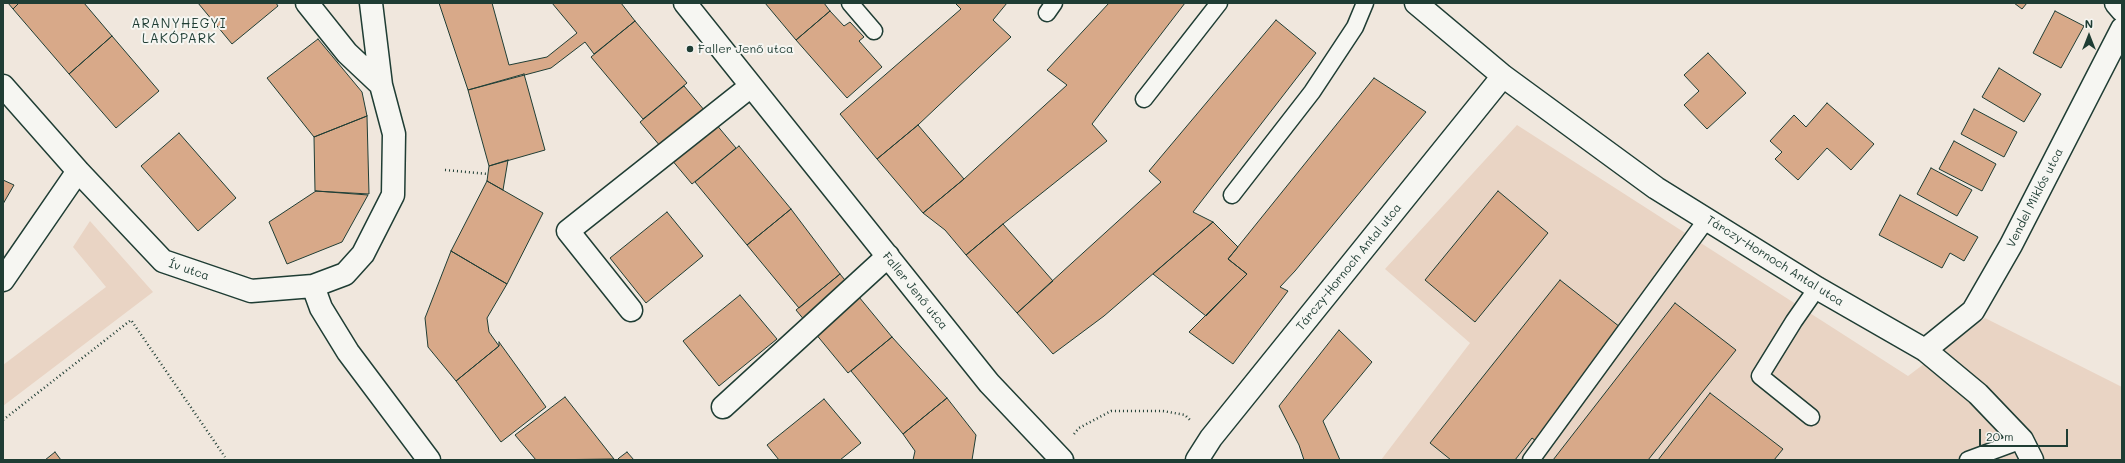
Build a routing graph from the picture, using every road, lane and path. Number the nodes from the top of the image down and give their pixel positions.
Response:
1 (307, 3) edge
2 (371, 3) edge
3 (685, 3) edge
4 (850, 3) edge
5 (1219, 3) edge
6 (1365, 3) edge
7 (1416, 3) edge
8 (2116, 3) edge
9 (2122, 10) edge
10 (2122, 29) edge
11 (874, 31) dead end
12 (1503, 76) junction
13 (381, 85) junction
14 (3, 86) edge
15 (751, 86) junction
16 (1144, 98) dead end
17 (445, 170) dead end
18 (78, 171) junction
19 (488, 174) dead end
20 (1232, 195) dead end
21 (1707, 219) junction
22 (888, 256) junction
23 (3, 280) edge
24 (313, 286) junction
25 (1817, 288) junction
26 (631, 310) dead end
27 (1925, 350) junction
28 (723, 407) dead end
29 (1811, 417) dead end
30 (3, 420) edge
31 (1194, 424) dead end
32 (1072, 436) dead end
33 (2022, 440) junction
34 (225, 457) dead end
35 (429, 460) edge
36 (1062, 460) edge
37 (1196, 460) edge
38 (1531, 460) edge
39 (1968, 460) edge
40 (2032, 460) edge

1 - 13 street
2 - 13 street
3 - 15 street, Faller Jenő utca
4 - 11 lane
5 - 16 lane
6 - 20 lane
7 - 12 street, Tárczy-Hornoch Antal utca
8 - 9 street
10 - 27 street, Vendel Miklós utca
12 - 21 street, Tárczy-Hornoch Antal utca
12 - 37 street, Tárczy-Hornoch Antal utca
13 - 24 street, Ív utca
14 - 18 street, Ív utca
15 - 22 street, Faller Jenő utca
15 - 26 street
17 - 19 path
18 - 23 street
18 - 24 street, Ív utca
21 - 25 street, Tárczy-Hornoch Antal utca
21 - 38 lane
22 - 28 street
22 - 36 street, Faller Jenő utca
24 - 35 street
25 - 27 street, Tárczy-Hornoch Antal utca
25 - 29 lane
27 - 33 street, Tárczy-Hornoch Antal utca
30 - 34 path
31 - 32 path
33 - 39 lane
33 - 40 street, Tárczy-Hornoch Antal utca

